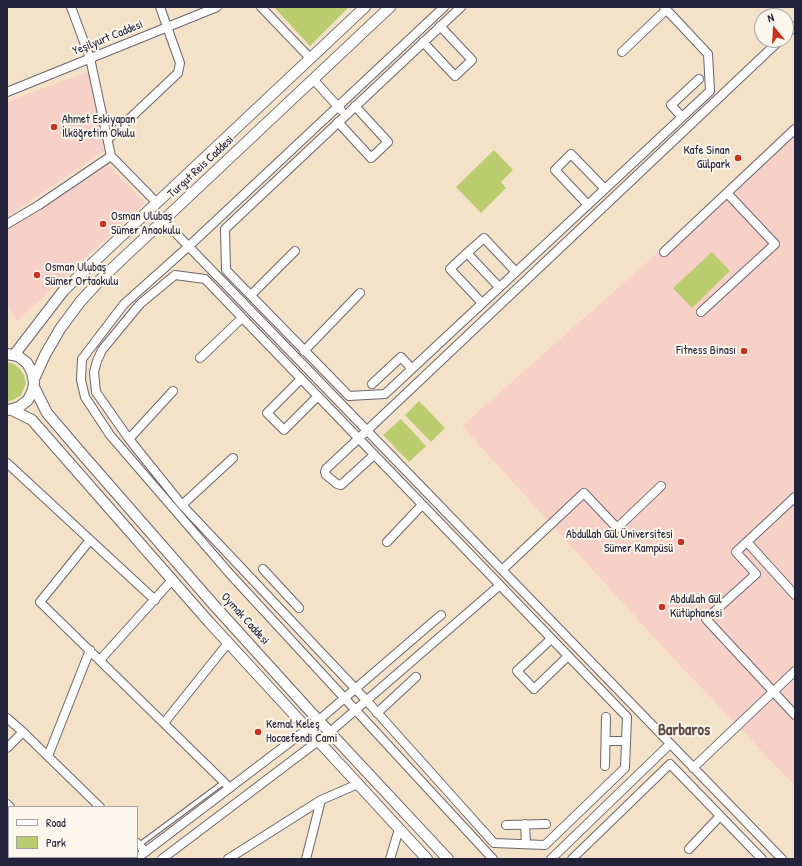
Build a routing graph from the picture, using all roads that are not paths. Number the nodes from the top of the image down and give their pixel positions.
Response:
1 (71, 7) edge
2 (160, 7) edge
3 (218, 7) edge
4 (261, 7) edge
5 (365, 7) edge
6 (390, 7) edge
7 (444, 7) edge
8 (461, 7) edge
9 (665, 8) edge
10 (440, 26) junction
11 (167, 27) junction
12 (423, 42) junction
13 (772, 48) edge
14 (622, 52) dead end
15 (90, 58) junction
16 (311, 58) junction
17 (313, 79) junction
18 (699, 79) dead end
19 (7, 92) edge
20 (338, 106) junction
21 (355, 106) junction
22 (345, 115) junction
23 (682, 117) junction
24 (338, 122) junction
25 (794, 132) edge
26 (108, 139) junction
27 (111, 156) junction
28 (605, 188) junction
29 (727, 193) junction
30 (156, 203) junction
31 (588, 204) junction
32 (164, 220) junction
33 (7, 224) edge
34 (189, 246) junction
35 (295, 251) dead end
36 (664, 252) dead end
37 (467, 253) junction
38 (516, 272) junction
39 (499, 287) junction
40 (360, 293) dead end
41 (250, 295) junction
42 (482, 303) junction
43 (701, 312) dead end
44 (242, 318) junction
45 (304, 351) junction
46 (11, 354) edge
47 (200, 358) dead end
48 (412, 369) junction
49 (301, 379) junction
50 (34, 383) junction
51 (372, 384) dead end
52 (173, 391) dead end
53 (318, 396) junction
54 (10, 410) edge
55 (367, 430) junction
56 (129, 439) junction
57 (358, 439) junction
58 (374, 455) junction
59 (233, 458) dead end
60 (7, 463) edge
61 (661, 486) dead end
62 (795, 497) edge
63 (182, 505) junction
64 (422, 505) junction
65 (90, 540) junction
66 (387, 542) dead end
67 (747, 542) junction
68 (263, 569) dead end
69 (502, 570) junction
70 (172, 580) junction
71 (500, 585) junction
72 (282, 589) junction
73 (795, 595) edge
74 (270, 599) junction
75 (155, 600) junction
76 (299, 608) dead end
77 (441, 615) dead end
78 (422, 631) junction
79 (551, 639) junction
80 (228, 643) junction
81 (432, 643) junction
82 (90, 650) junction
83 (568, 656) junction
84 (100, 660) junction
85 (795, 670) edge
86 (416, 677) dead end
87 (356, 690) junction
88 (773, 692) junction
89 (345, 699) junction
90 (366, 700) junction
91 (354, 710) junction
92 (377, 712) junction
93 (795, 715) edge
94 (606, 717) dead end
95 (7, 718) edge
96 (319, 720) junction
97 (164, 723) junction
98 (308, 729) junction
99 (24, 732) junction
100 (330, 732) junction
101 (318, 740) junction
102 (606, 740) junction
103 (626, 741) junction
104 (670, 744) junction
105 (7, 748) edge
106 (48, 756) junction
107 (605, 766) dead end
108 (693, 768) junction
109 (358, 784) junction
110 (227, 785) junction
111 (618, 795) junction
112 (321, 800) junction
113 (99, 806) edge
114 (627, 806) junction
115 (720, 816) junction
116 (525, 824) junction
117 (546, 824) dead end
118 (506, 825) dead end
119 (399, 829) junction
120 (138, 844) edge
121 (526, 844) junction
122 (689, 849) dead end
123 (146, 852) junction
124 (138, 858) edge
125 (162, 859) edge
126 (228, 859) edge
127 (306, 859) edge
128 (390, 859) edge
129 (428, 859) edge
130 (448, 859) edge
131 (493, 859) edge
132 (551, 859) edge
133 (572, 859) edge
134 (762, 859) edge
135 (782, 859) edge

1 - 15 street
2 - 11 street
3 - 11 street, Yeşilyurt Caddesi
4 - 16 street
5 - 16 street, Turgut Reis Caddesi
6 - 17 street, Turgut Reis Caddesi
7 - 20 street
8 - 10 street
9 - 14 street
9 - 23 street
10 - 12 street
10 - 12 street
11 - 15 street, Yeşilyurt Caddesi
11 - 26 street
12 - 21 street
13 - 55 street
15 - 19 street, Yeşilyurt Caddesi
15 - 26 street
16 - 30 street, Turgut Reis Caddesi
17 - 20 street
17 - 32 street, Turgut Reis Caddesi
18 - 23 street
20 - 22 street
20 - 34 street
21 - 22 street
21 - 24 street
22 - 24 street
23 - 28 street
24 - 41 street
25 - 29 street
26 - 27 street
27 - 30 street
27 - 33 street
28 - 31 street
28 - 31 street
29 - 36 street
29 - 43 street
30 - 46 street, Turgut Reis Caddesi
31 - 38 street
32 - 34 street
32 - 50 street, Turgut Reis Caddesi
34 - 55 street
34 - 89 street
35 - 41 street
37 - 38 street
37 - 39 street
37 - 42 street
38 - 39 street
39 - 42 street
40 - 45 street
41 - 45 street
42 - 48 street
44 - 47 street
44 - 49 street
44 - 56 street
45 - 48 street
46 - 50 street, Oymak Caddesi
48 - 51 street
49 - 53 street
49 - 53 street
50 - 54 street, Turgut Reis Caddesi
50 - 96 street, Oymak Caddesi
52 - 56 street
53 - 57 street
54 - 70 street
55 - 57 street
55 - 69 street
56 - 63 street
57 - 58 street
57 - 58 street
58 - 64 street
59 - 63 street
60 - 65 street
61 - 69 street
62 - 67 street
63 - 74 street
64 - 66 street
64 - 71 street
65 - 75 street
65 - 82 street
67 - 73 street
67 - 88 street
68 - 72 street
69 - 104 street
70 - 75 street
70 - 80 street
71 - 79 street
71 - 81 street
72 - 74 street
72 - 76 street
74 - 87 street
75 - 84 street
77 - 78 street
78 - 81 street
78 - 87 street
79 - 83 street
79 - 83 street
80 - 97 street
80 - 98 street
81 - 90 street
82 - 84 street
82 - 106 street
83 - 103 street
84 - 97 street
85 - 88 street
86 - 92 street
87 - 89 street
87 - 90 street
88 - 93 street
88 - 108 street
89 - 91 street
89 - 96 street
90 - 91 street
90 - 92 street
91 - 100 street
91 - 131 street
92 - 121 street
94 - 102 street
95 - 99 street
96 - 98 street
96 - 100 street, Oymak Caddesi
97 - 110 street
98 - 101 street
98 - 110 street
99 - 105 street
99 - 106 street
100 - 101 street
100 - 130 street, Oymak Caddesi
101 - 109 street
101 - 125 street
102 - 103 street
102 - 107 street
103 - 121 street
104 - 108 street
104 - 111 street
106 - 113 street
108 - 135 street
109 - 112 street
109 - 119 street
110 - 120 lane
110 - 123 street
111 - 114 street
111 - 132 street
112 - 126 street
112 - 127 street
114 - 115 street
114 - 133 street
115 - 122 street
115 - 134 street
116 - 117 street
116 - 118 street
116 - 121 street
119 - 128 street
119 - 129 street
120 - 123 street
123 - 124 street

